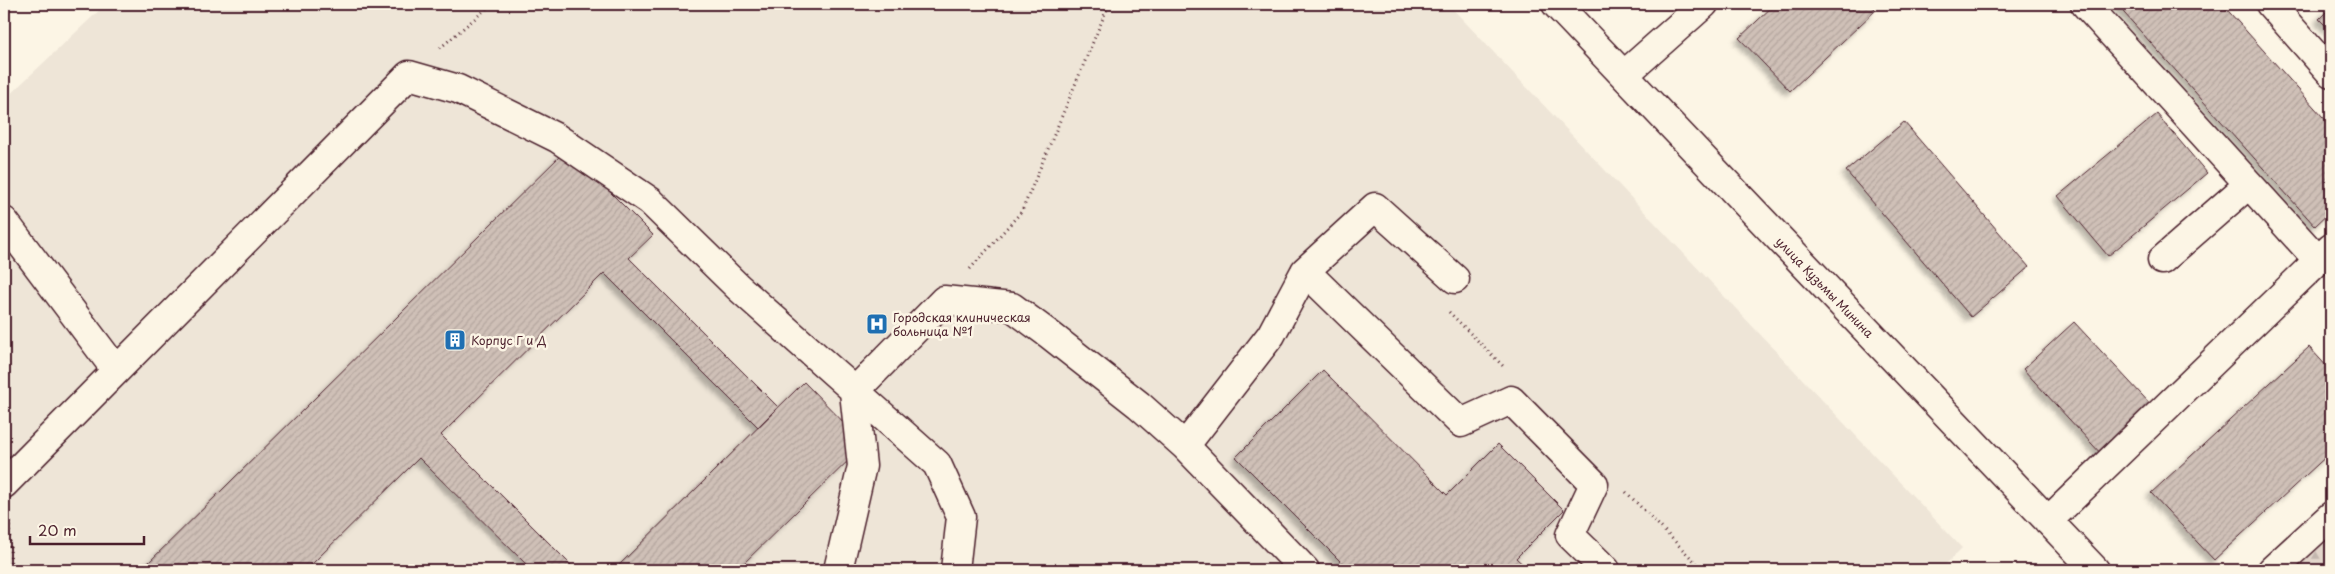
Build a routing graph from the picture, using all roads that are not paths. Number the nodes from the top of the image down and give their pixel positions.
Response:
1 (1556, 4) edge
2 (1704, 4) edge
3 (2085, 4) edge
4 (2270, 4) edge
5 (2331, 73) edge
6 (1624, 76) junction
7 (2249, 184) junction
8 (4, 221) edge
9 (2325, 254) edge
10 (2162, 260) dead end
11 (1305, 271) junction
12 (1455, 279) dead end
13 (116, 370) junction
14 (854, 392) junction
15 (1185, 446) junction
16 (6, 482) edge
17 (2331, 516) edge
18 (2048, 521) junction
19 (838, 570) edge
20 (955, 570) edge
21 (1305, 570) edge
22 (1606, 570) edge
23 (2095, 570) edge
24 (2272, 570) edge

1 - 6 street, улица Кузьмы Минина
2 - 6 street
3 - 7 street
4 - 5 street
6 - 18 street, улица Кузьмы Минина
7 - 9 street
7 - 10 street
8 - 13 street
9 - 18 street
11 - 12 street
11 - 15 street
11 - 22 street
13 - 14 street
13 - 16 street
14 - 15 street
14 - 19 street
14 - 20 street
15 - 21 street
17 - 24 street
18 - 23 street, улица Кузьмы Минина

